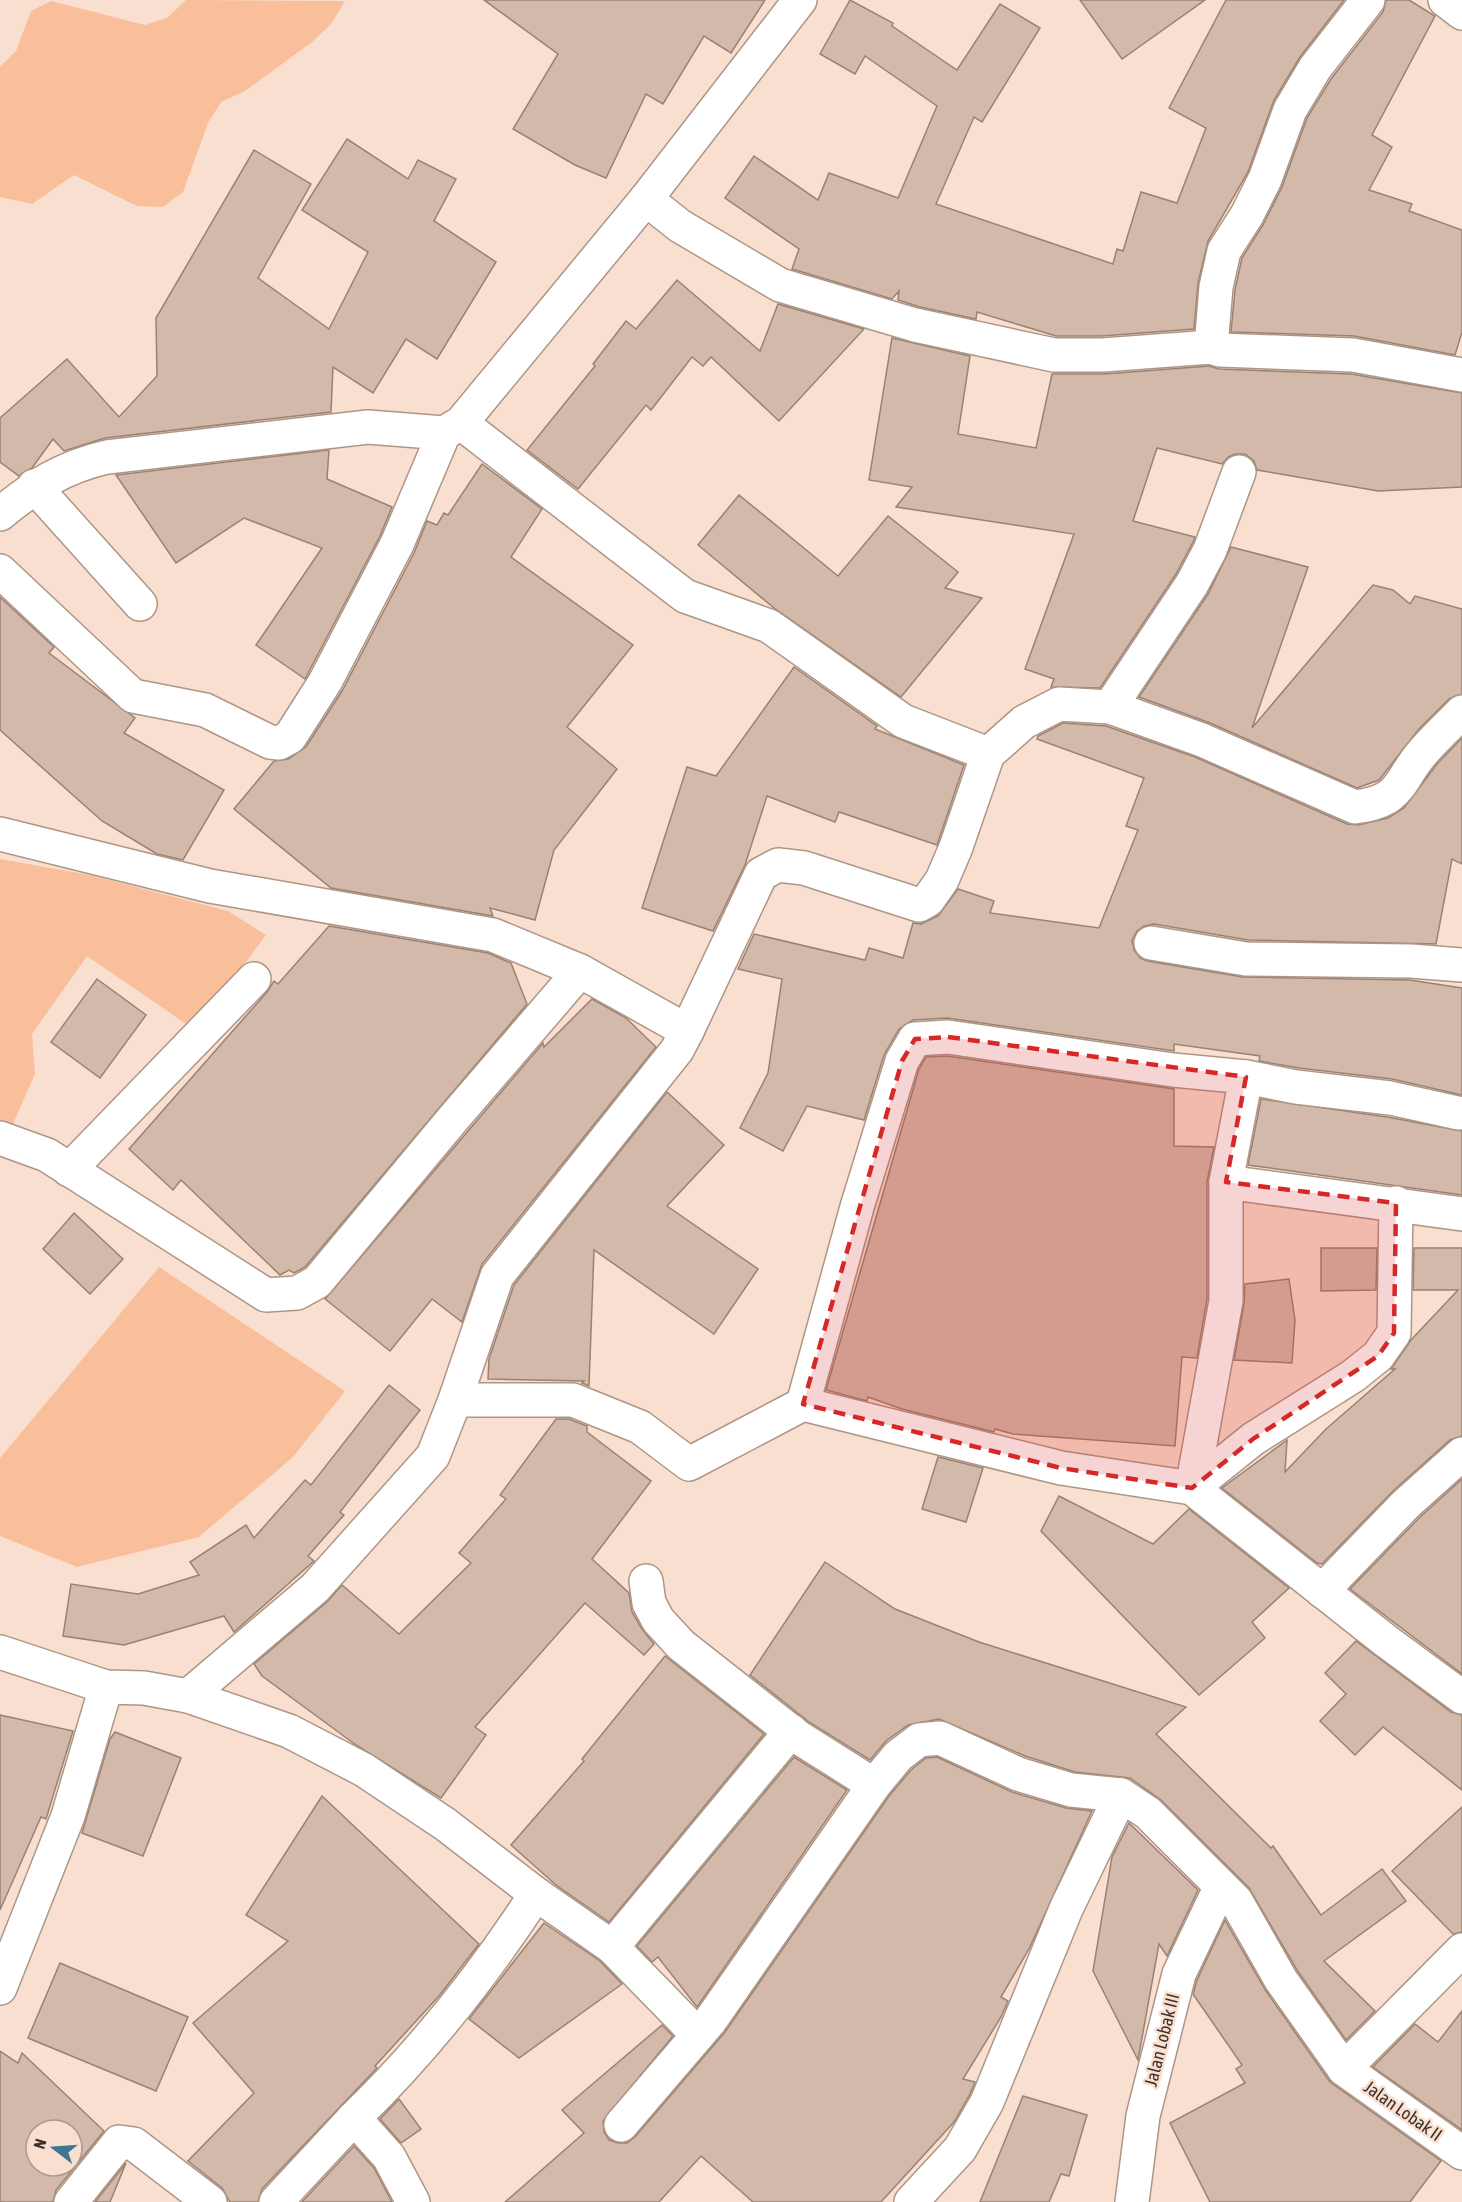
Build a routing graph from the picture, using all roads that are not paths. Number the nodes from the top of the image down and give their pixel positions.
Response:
1 (800, 0) edge
2 (1368, 0) edge
3 (1445, 0) edge
4 (1462, 13) edge
5 (646, 200) junction
6 (1211, 347) junction
7 (1462, 375) edge
8 (452, 428) junction
9 (1239, 472) dead end
10 (34, 486) junction
11 (0, 514) edge
12 (0, 572) edge
13 (140, 604) dead end
14 (1110, 707) junction
15 (1462, 711) edge
16 (988, 754) junction
17 (0, 834) edge
18 (1151, 943) dead end
19 (1462, 965) edge
20 (580, 971) junction
21 (254, 979) dead end
22 (687, 1031) junction
23 (1246, 1077) junction
24 (1458, 1113) dead end
25 (0, 1138) edge
26 (69, 1170) junction
27 (1226, 1182) junction
28 (1396, 1203) junction
29 (1462, 1214) edge
30 (456, 1400) junction
31 (803, 1404) junction
32 (1462, 1454) edge
33 (1192, 1488) junction
34 (646, 1581) dead end
35 (1322, 1592) junction
36 (0, 1652) edge
37 (106, 1687) junction
38 (188, 1696) junction
39 (1462, 1696) edge
40 (791, 1731) junction
41 (874, 1785) junction
42 (1121, 1796) junction
43 (1221, 1886) junction
44 (536, 1894) junction
45 (612, 1947) junction
46 (1462, 1950) edge
47 (0, 1988) edge
48 (698, 2036) junction
49 (1344, 2069) junction
50 (354, 2118) junction
51 (621, 2126) dead end
52 (1462, 2153) edge
53 (71, 2202) edge
54 (210, 2202) edge
55 (276, 2202) edge
56 (413, 2202) edge
57 (911, 2202) edge
58 (1132, 2202) edge

1 - 5 street
2 - 6 street
3 - 4 street
5 - 6 street
5 - 8 street
6 - 7 street
8 - 10 street
8 - 12 street
8 - 16 street
9 - 14 street
10 - 11 street
10 - 13 street
14 - 15 street
14 - 16 street
16 - 22 street
17 - 20 street
18 - 19 street
20 - 22 street
20 - 26 street
21 - 26 street
22 - 30 street
23 - 24 street
23 - 27 street
23 - 31 street
25 - 26 street
27 - 28 street
27 - 33 street
28 - 29 street
28 - 33 street
30 - 31 street
30 - 38 street
31 - 33 street
32 - 35 street
33 - 35 street
34 - 40 street
35 - 39 street
36 - 37 street
37 - 38 street
37 - 47 street
38 - 44 street
40 - 41 street
40 - 45 street
41 - 42 street
41 - 48 street
42 - 43 street, Jalan Lobak II
42 - 57 street
43 - 49 street, Jalan Lobak II
43 - 58 street, Jalan Lobak III
44 - 45 street
44 - 50 street
45 - 48 street
46 - 49 street
48 - 51 street
49 - 52 street, Jalan Lobak II
50 - 55 street
50 - 56 street
53 - 54 street

